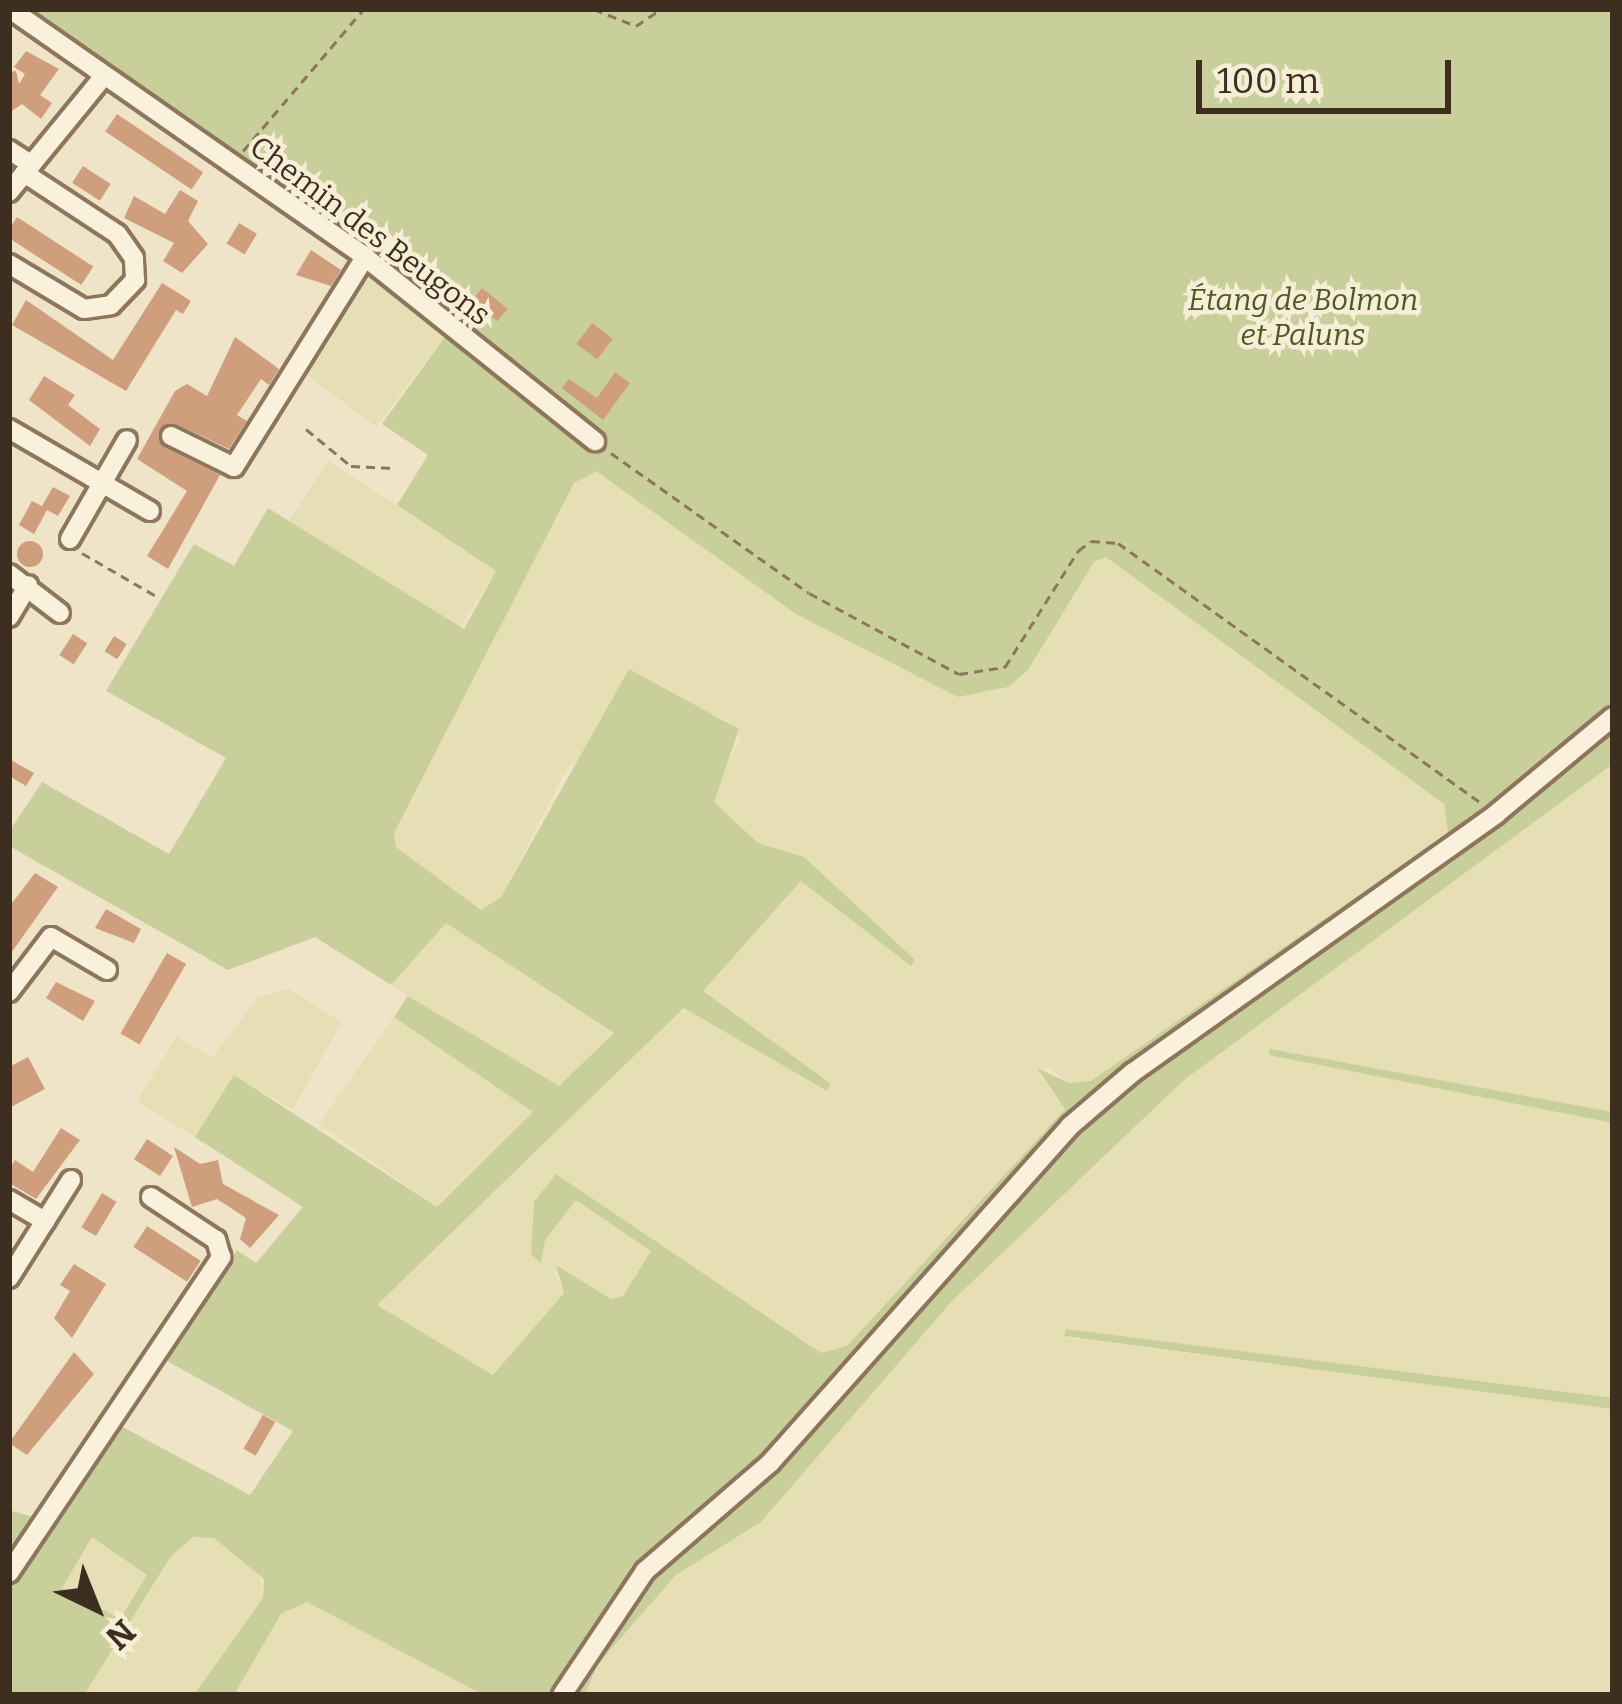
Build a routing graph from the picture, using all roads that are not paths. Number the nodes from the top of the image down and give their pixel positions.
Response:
1 (10, 9) edge
2 (104, 76) junction
3 (9, 150) edge
4 (28, 169) junction
5 (9, 192) edge
6 (364, 257) junction
7 (9, 264) edge
8 (9, 429) edge
9 (170, 436) dead end
10 (127, 440) dead end
11 (596, 441) road end
12 (101, 483) junction
13 (150, 511) dead end
14 (70, 539) road end
15 (9, 574) edge
16 (28, 585) junction
17 (60, 613) dead end
18 (9, 617) edge
19 (1613, 717) edge
20 (107, 970) dead end
21 (9, 992) edge
22 (71, 1180) dead end
23 (151, 1197) dead end
24 (9, 1200) edge
25 (45, 1221) junction
26 (9, 1278) edge
27 (9, 1574) edge
28 (562, 1695) edge

1 - 2 street, Chemin des Beugons
2 - 4 street
2 - 6 street, Chemin des Beugons
3 - 4 street
4 - 5 street
4 - 7 street
6 - 9 street
6 - 11 street, Chemin des Beugons
8 - 12 street
10 - 12 street
12 - 13 street
12 - 14 street
15 - 16 street
16 - 17 street
16 - 18 street
19 - 28 street
20 - 21 street
22 - 25 street
23 - 27 street
24 - 25 street
25 - 26 street

